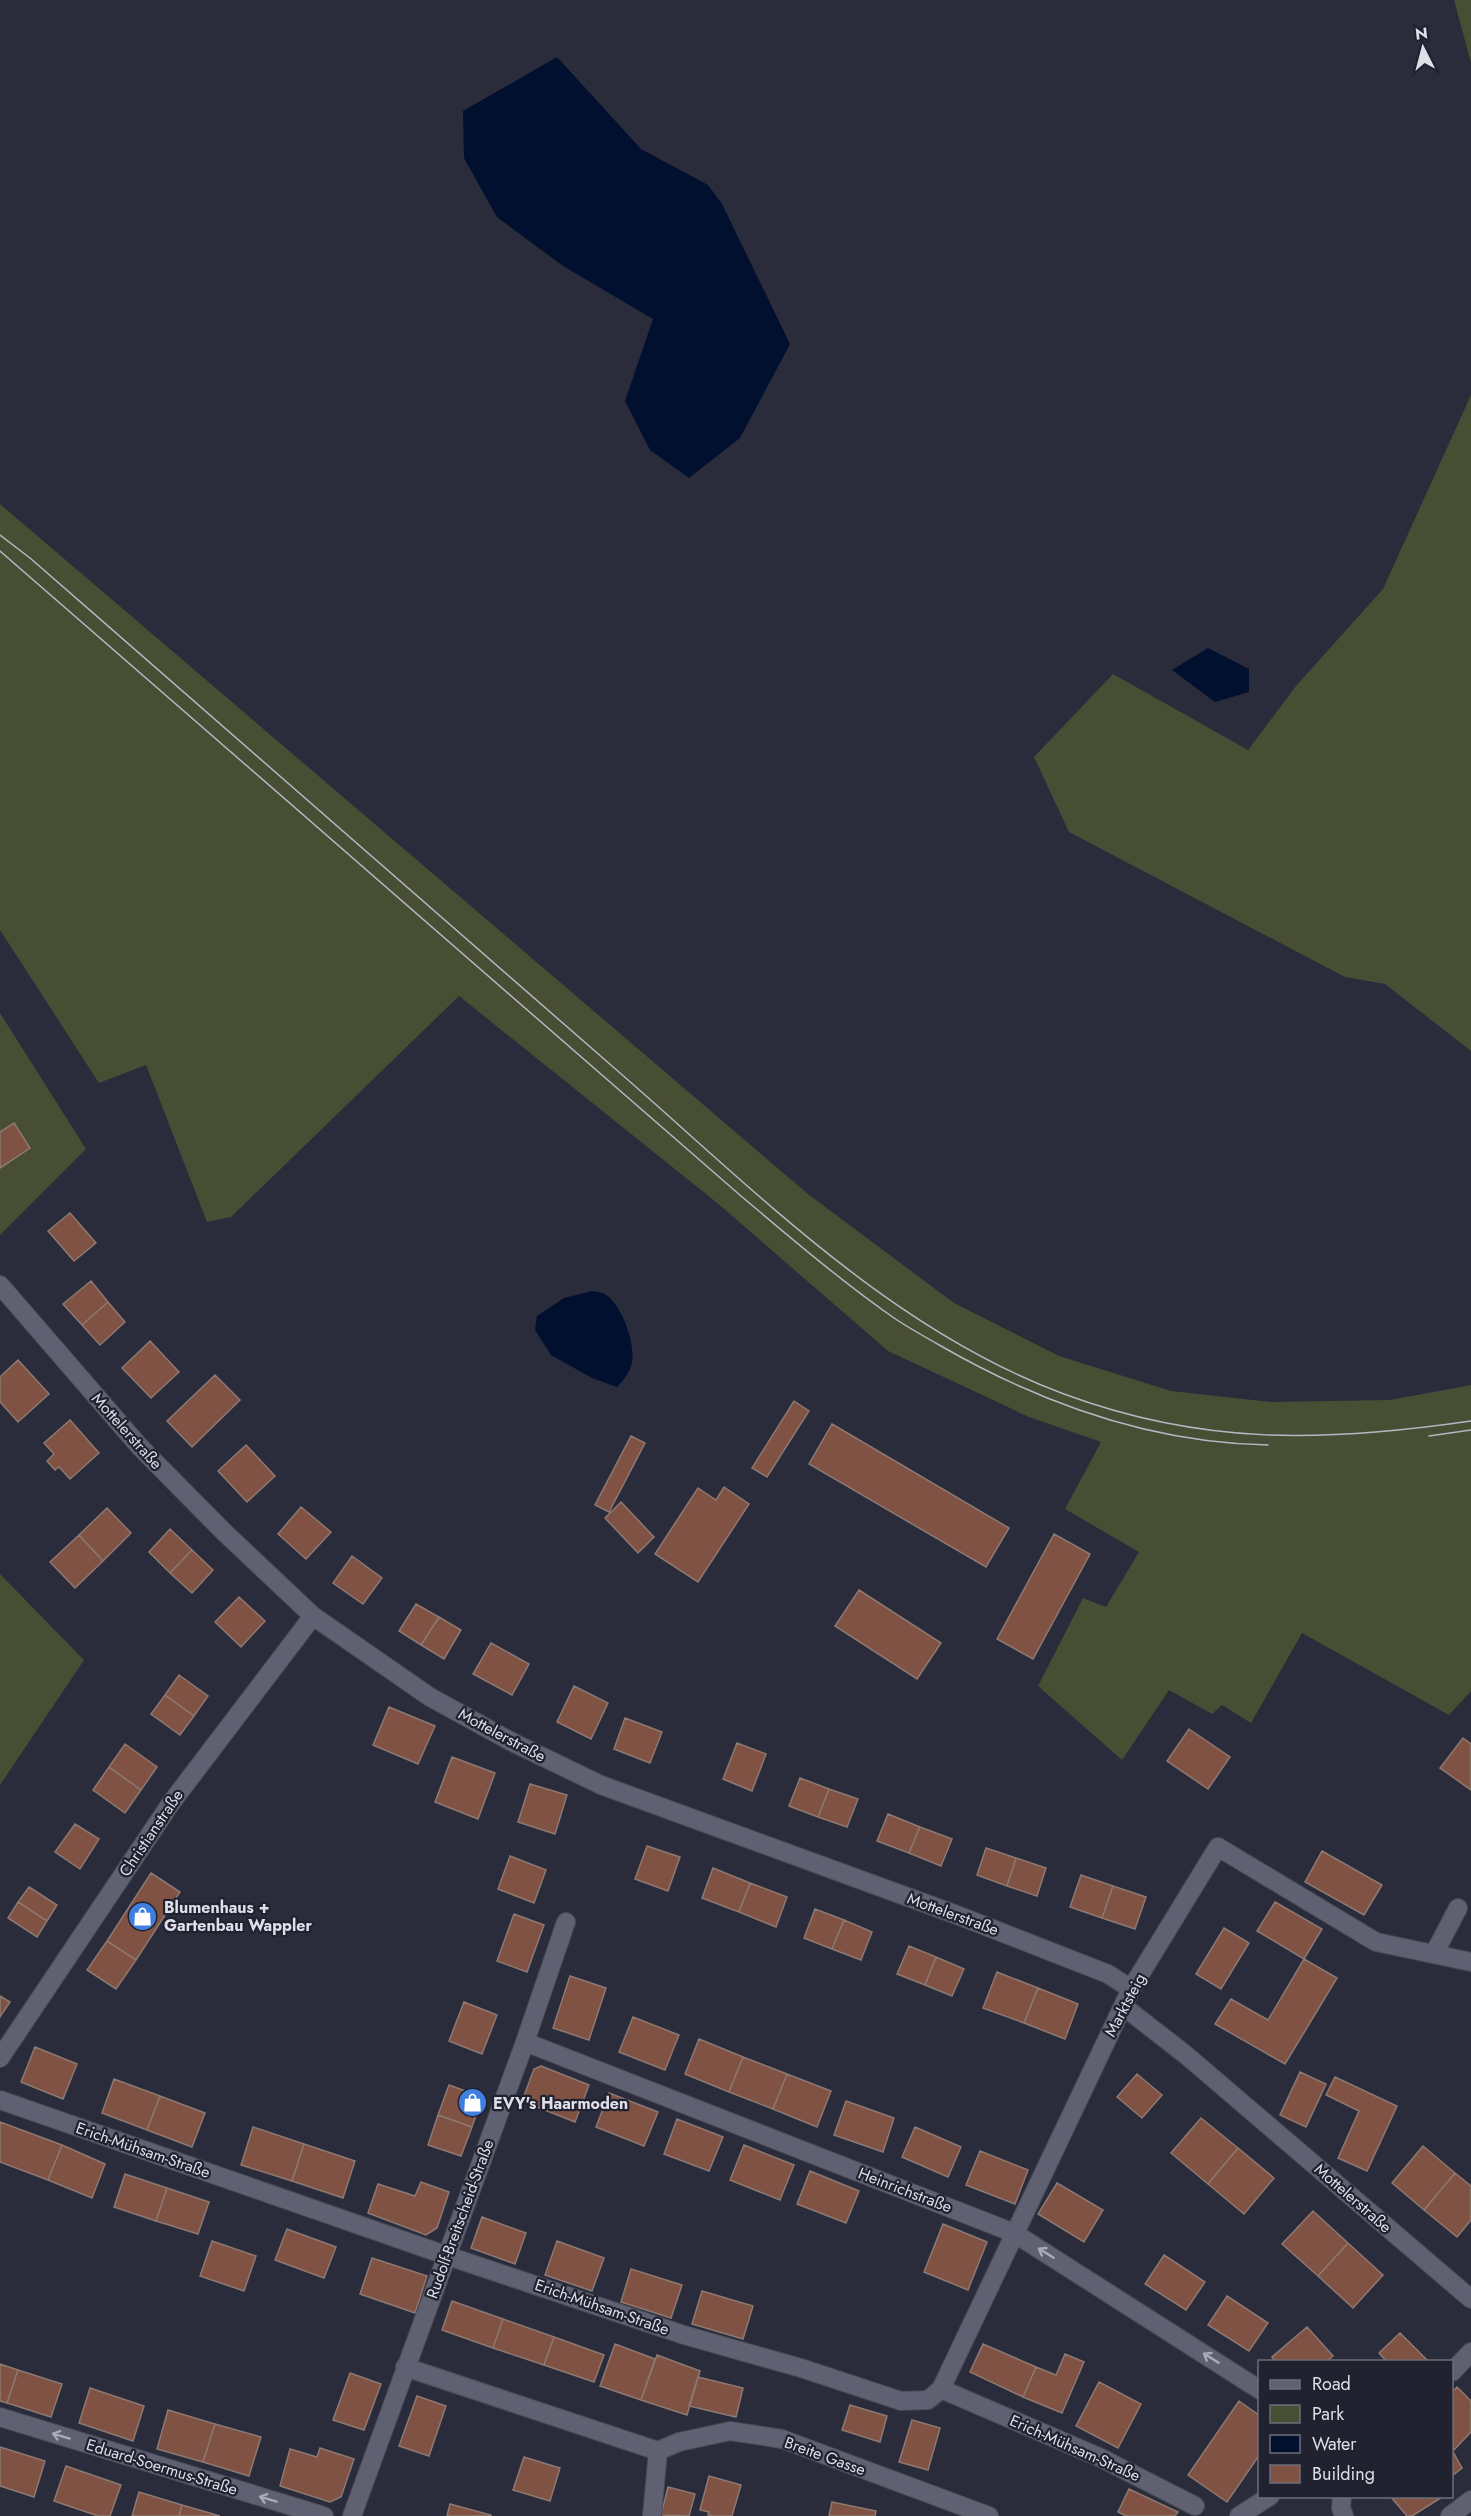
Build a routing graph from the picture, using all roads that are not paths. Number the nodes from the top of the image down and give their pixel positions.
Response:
1 (0, 1285) edge
2 (313, 1616) junction
3 (1458, 1908) dead end
4 (566, 1922) dead end
5 (1434, 1954) junction
6 (1471, 1962) edge
7 (1131, 1989) junction
8 (1123, 2006) junction
9 (525, 2042) junction
10 (0, 2058) edge
11 (0, 2100) edge
12 (1014, 2233) junction
13 (447, 2256) junction
14 (1471, 2299) edge
15 (1471, 2352) edge
16 (405, 2367) junction
17 (1453, 2371) edge
18 (941, 2389) junction
19 (1258, 2389) edge
20 (0, 2417) edge
21 (658, 2451) junction
22 (1267, 2498) edge
23 (1342, 2498) edge
24 (1471, 2500) edge
25 (1195, 2506) dead end
26 (324, 2516) edge
27 (352, 2516) edge
28 (652, 2516) edge
29 (989, 2516) edge
30 (1239, 2516) edge
31 (1344, 2516) edge
32 (1450, 2516) edge

1 - 2 street, Mottelerstraße
2 - 7 street, Mottelerstraße
2 - 10 street, Christianstraße
3 - 5 street
4 - 9 street, Rudolf-Breitscheid-Straße
5 - 6 street, Marktsteig
5 - 7 street, Marktsteig
7 - 8 street, Marktsteig
8 - 12 street, Marktsteig
8 - 14 street, Mottelerstraße
9 - 12 street, Heinrichstraße
9 - 13 street, Rudolf-Breitscheid-Straße
11 - 13 street, Erich-Mühsam-Straße
12 - 18 street, Marktsteig
19 -> 12 street, Heinrichstraße
13 - 16 street, Rudolf-Breitscheid-Straße
13 - 18 street, Erich-Mühsam-Straße
15 - 17 street
16 - 21 street
16 - 27 street, Rudolf-Breitscheid-Straße
18 - 25 street, Erich-Mühsam-Straße
26 -> 20 street, Eduard-Soermus-Straße
21 - 28 street
21 - 29 street, Breite Gasse
22 - 30 street
23 - 31 street
24 - 32 street

